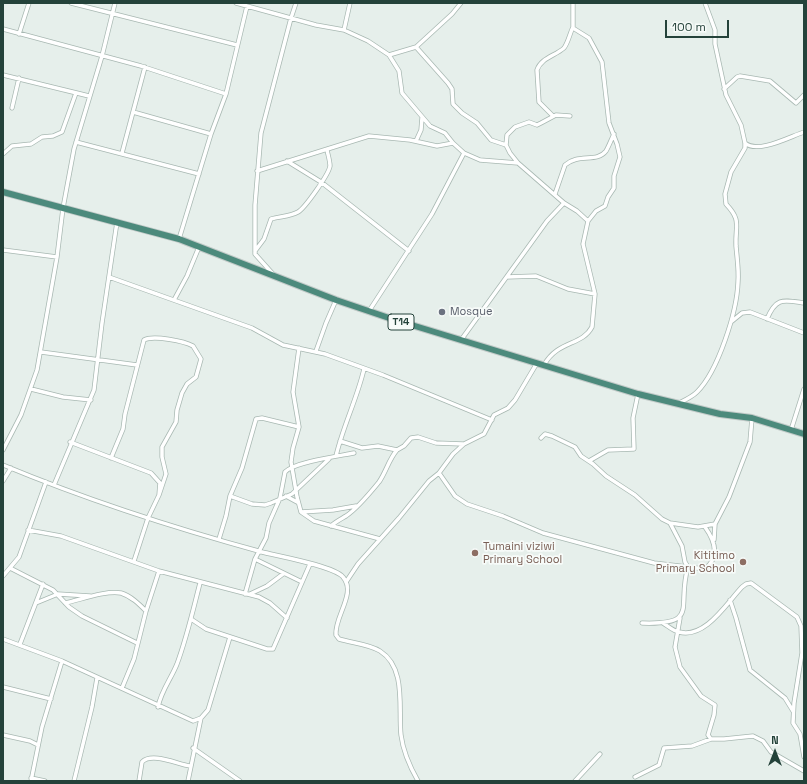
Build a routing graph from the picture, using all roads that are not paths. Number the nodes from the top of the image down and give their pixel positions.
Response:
1 (29, 3) edge
2 (71, 3) edge
3 (115, 3) edge
4 (236, 3) edge
5 (296, 3) edge
6 (350, 3) edge
7 (461, 3) edge
8 (572, 3) edge
9 (704, 3) edge
10 (247, 6) junction
11 (112, 14) junction
12 (291, 18) junction
13 (573, 27) junction
14 (3, 30) edge
15 (344, 30) junction
16 (19, 34) junction
17 (237, 45) junction
18 (416, 47) junction
19 (389, 55) junction
20 (102, 56) junction
21 (145, 67) junction
22 (3, 75) edge
23 (19, 78) junction
24 (724, 89) junction
25 (76, 93) junction
26 (226, 94) junction
27 (804, 95) edge
28 (89, 96) junction
29 (12, 108) dead end
30 (133, 112) junction
31 (553, 116) junction
32 (570, 116) dead end
33 (422, 118) junction
34 (804, 132) edge
35 (211, 134) junction
36 (614, 134) junction
37 (416, 141) junction
38 (76, 142) junction
39 (745, 143) junction
40 (453, 144) junction
41 (506, 145) junction
42 (327, 150) junction
43 (122, 153) junction
44 (464, 153) junction
45 (3, 154) edge
46 (287, 161) junction
47 (518, 162) junction
48 (257, 171) junction
49 (199, 174) junction
50 (321, 182) junction
51 (3, 192) edge
52 (555, 194) junction
53 (564, 203) junction
54 (63, 208) junction
55 (588, 221) junction
56 (117, 222) junction
57 (179, 239) junction
58 (199, 246) junction
59 (3, 250) edge
60 (255, 251) junction
61 (409, 251) junction
62 (57, 257) junction
63 (274, 276) junction
64 (109, 277) junction
65 (507, 277) junction
66 (595, 294) junction
67 (174, 300) junction
68 (336, 300) junction
69 (804, 303) edge
70 (369, 311) junction
71 (767, 319) junction
72 (730, 324) junction
73 (804, 333) edge
74 (461, 340) junction
75 (299, 348) junction
76 (41, 352) junction
77 (316, 352) junction
78 (97, 360) junction
79 (541, 364) junction
80 (137, 365) junction
81 (364, 369) junction
82 (31, 389) junction
83 (804, 389) edge
84 (638, 394) junction
85 (91, 400) junction
86 (679, 403) junction
87 (752, 418) junction
88 (492, 420) junction
89 (299, 427) junction
90 (791, 430) junction
91 (804, 434) edge
92 (541, 438) dead end
93 (340, 441) junction
94 (70, 442) junction
95 (464, 444) junction
96 (3, 450) edge
97 (397, 450) junction
98 (354, 453) dead end
99 (336, 456) junction
100 (111, 458) junction
101 (330, 458) junction
102 (589, 461) junction
103 (3, 465) edge
104 (292, 467) junction
105 (11, 468) junction
106 (439, 473) junction
107 (3, 481) edge
108 (46, 482) junction
109 (54, 485) junction
110 (296, 490) junction
111 (158, 495) junction
112 (230, 496) junction
113 (285, 496) junction
114 (280, 498) junction
115 (298, 502) junction
116 (357, 505) junction
117 (301, 512) junction
118 (148, 518) junction
119 (670, 523) junction
120 (715, 524) junction
121 (331, 526) junction
122 (705, 527) junction
123 (28, 530) junction
124 (219, 539) junction
125 (380, 539) junction
126 (714, 541) junction
127 (258, 551) junction
128 (255, 559) junction
129 (134, 561) junction
130 (310, 564) junction
131 (688, 567) junction
132 (10, 568) junction
133 (159, 571) junction
134 (283, 574) junction
135 (3, 576) edge
136 (302, 582) junction
137 (346, 582) junction
138 (200, 583) junction
139 (43, 584) junction
140 (58, 594) junction
141 (247, 594) junction
142 (93, 596) junction
143 (730, 600) junction
144 (36, 603) junction
145 (65, 603) junction
146 (146, 612) junction
147 (287, 618) junction
148 (680, 618) junction
149 (191, 619) junction
150 (642, 623) dead end
151 (663, 623) junction
152 (677, 631) junction
153 (230, 637) junction
154 (3, 639) edge
155 (137, 643) junction
156 (20, 644) junction
157 (62, 661) junction
158 (97, 678) junction
159 (3, 687) edge
160 (122, 688) junction
161 (50, 699) junction
162 (158, 707) junction
163 (793, 711) junction
164 (201, 718) junction
165 (3, 735) edge
166 (710, 739) junction
167 (38, 745) junction
168 (193, 748) junction
169 (600, 754) dead end
170 (804, 757) edge
171 (190, 766) junction
172 (804, 771) edge
173 (635, 777) dead end
174 (31, 780) edge
175 (46, 781) edge
176 (74, 781) edge
177 (139, 781) edge
178 (188, 781) edge
179 (240, 781) edge
180 (418, 781) edge
181 (574, 781) edge

1 - 16 street
2 - 11 street
3 - 11 street
4 - 10 street
5 - 12 street
6 - 15 street
7 - 18 street
8 - 13 street
9 - 24 street
10 - 12 street
10 - 17 street
11 - 17 street
11 - 20 street
12 - 15 street
12 - 48 street
13 - 31 street
13 - 36 street
14 - 16 street
15 - 19 street
16 - 20 street
17 - 26 street
18 - 19 street
18 - 41 street
19 - 33 street
20 - 21 street
20 - 28 street
21 - 26 street
21 - 30 street
22 - 23 street
23 - 25 street
23 - 29 street
24 - 27 street
24 - 39 street
25 - 28 street
25 - 45 street
26 - 35 street
28 - 38 street
30 - 35 street
30 - 43 street
31 - 32 street
31 - 41 street
33 - 37 street
33 - 40 street
34 - 39 street
35 - 49 street
36 - 52 street
36 - 55 street
37 - 40 street
37 - 42 street
38 - 43 street
38 - 54 street
39 - 72 street
40 - 44 street
41 - 47 street
42 - 46 street
42 - 50 street
43 - 49 street
44 - 47 street
44 - 61 street
46 - 48 street
46 - 50 street
47 - 52 street
48 - 60 street
49 - 57 street
50 - 60 street
50 - 61 street
51 - 54 highway, T14
52 - 53 street
53 - 55 street
53 - 65 street
54 - 56 highway, T14
54 - 62 street
55 - 66 street
56 - 57 highway, T14
56 - 64 street
57 - 58 highway, T14
58 - 63 highway, T14
58 - 67 street
59 - 62 street
60 - 63 street
61 - 70 street
62 - 76 street
63 - 68 highway, T14
64 - 67 street
64 - 78 street
65 - 66 street
65 - 74 street
66 - 79 street
67 - 75 street
68 - 70 highway, T14
68 - 77 street
69 - 71 street
70 - 74 highway, T14
71 - 72 street
71 - 73 street
72 - 86 street
74 - 79 highway, T14
75 - 77 street
75 - 89 street
76 - 78 street
76 - 82 street
77 - 81 street
78 - 80 street
78 - 85 street
79 - 84 highway, T14
79 - 88 street
80 - 100 street
80 - 111 street
81 - 88 street
81 - 93 street
82 - 85 street
82 - 96 street
83 - 90 street
84 - 86 highway, T14
84 - 102 street
85 - 94 street
86 - 87 highway, T14
87 - 90 highway, T14
87 - 120 street
88 - 95 street
89 - 104 street
89 - 112 street
90 - 91 highway, T14
92 - 102 street
93 - 97 street
93 - 99 street
94 - 100 street
94 - 109 street
95 - 97 street
95 - 106 street
97 - 116 street
98 - 99 street
99 - 101 street
100 - 111 street
101 - 104 street
101 - 110 street
102 - 119 street
103 - 105 street
104 - 110 street
104 - 114 street
105 - 107 street
105 - 108 street
106 - 125 street
106 - 131 street
108 - 109 street
108 - 123 street
109 - 118 street
110 - 113 street
110 - 115 street
111 - 118 street
112 - 114 street
112 - 124 street
113 - 114 street
113 - 115 street
114 - 127 street
115 - 117 street
116 - 117 street
116 - 121 street
117 - 121 street
118 - 124 street
118 - 129 street
119 - 122 street
119 - 131 street
120 - 122 street
120 - 126 street
121 - 125 street
122 - 126 street
123 - 129 street
123 - 132 street
124 - 127 street
125 - 137 street
126 - 131 street
127 - 128 street
127 - 130 street
128 - 134 street
128 - 141 street
129 - 133 street
130 - 136 street
130 - 137 street
131 - 148 street
132 - 135 street
132 - 139 street
133 - 138 street
133 - 146 street
134 - 136 street
134 - 141 street
136 - 147 street
137 - 180 street
138 - 141 street
138 - 149 street
139 - 140 street
139 - 144 street
140 - 142 street
140 - 144 street
140 - 145 street
141 - 147 street
142 - 145 street
142 - 146 street
143 - 152 street
143 - 163 street
143 - 163 street
144 - 156 street
145 - 155 street
146 - 155 street
147 - 153 street
148 - 151 street
148 - 152 street
149 - 153 street
149 - 162 street
150 - 151 street
151 - 152 street
152 - 166 street
153 - 164 street
154 - 156 street
155 - 160 street
156 - 157 street
157 - 158 street
157 - 161 street
158 - 160 street
158 - 176 street
159 - 161 street
160 - 162 street
161 - 167 street
162 - 164 street
163 - 170 street
164 - 168 street
165 - 167 street
166 - 172 street
166 - 173 street
167 - 174 street
168 - 171 street
168 - 179 street
169 - 181 street
171 - 177 street
171 - 178 street
174 - 175 street

